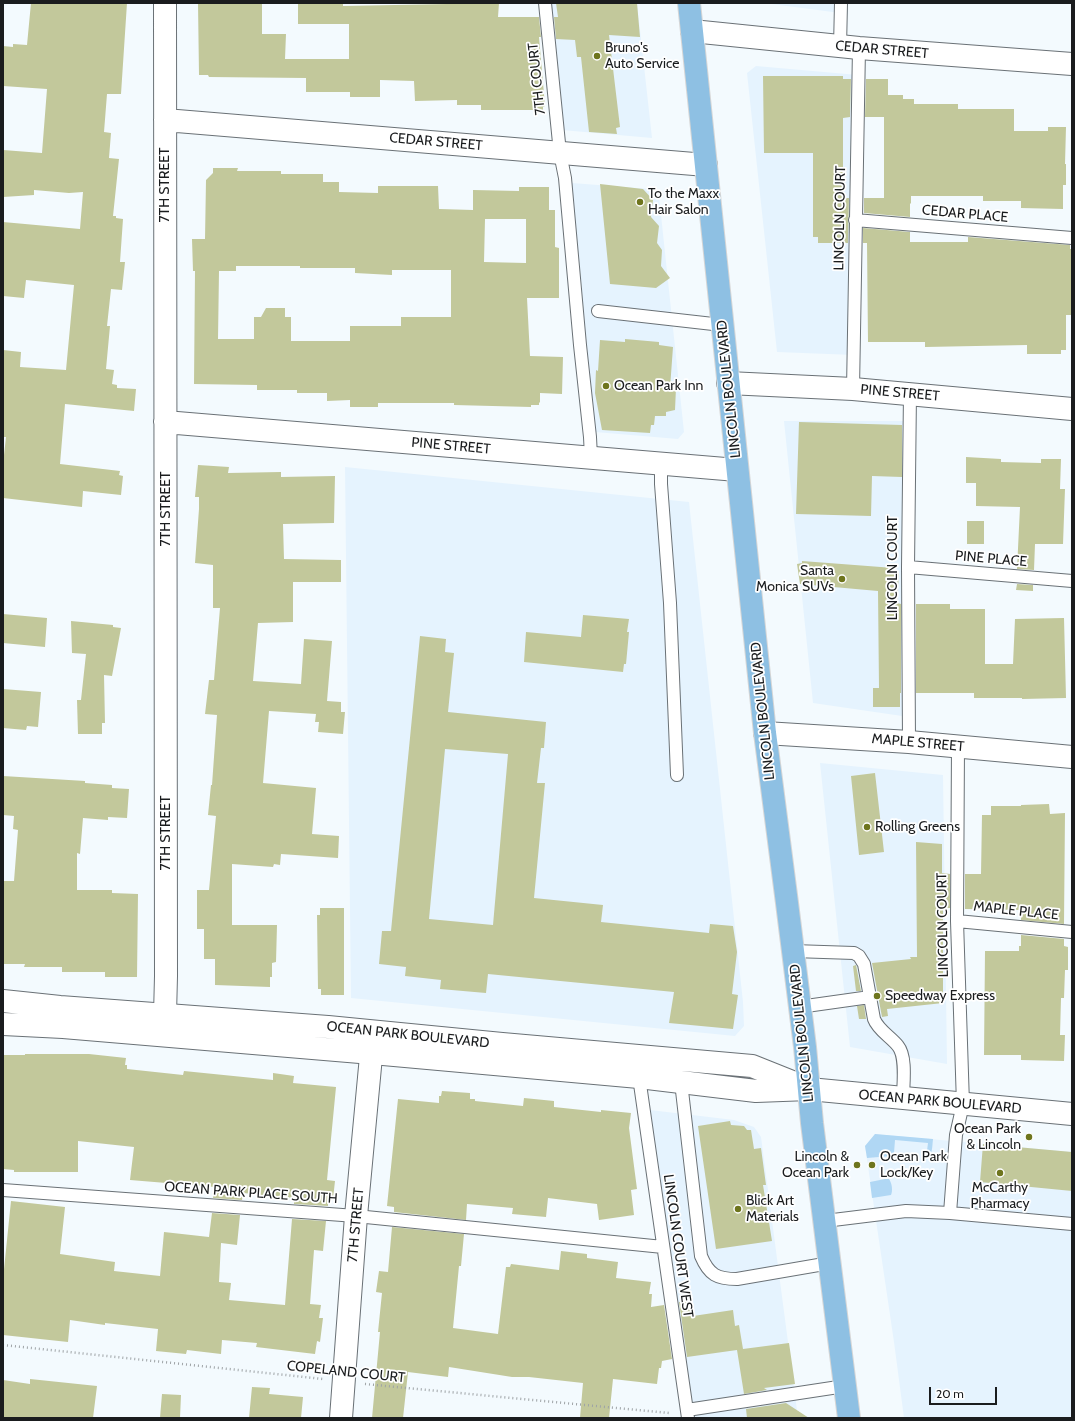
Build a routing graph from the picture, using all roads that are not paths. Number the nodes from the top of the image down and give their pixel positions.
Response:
1 (165, 3) edge
2 (545, 3) edge
3 (689, 3) edge
4 (840, 3) edge
5 (692, 31) junction
6 (849, 47) junction
7 (1072, 64) edge
8 (165, 120) junction
9 (560, 153) junction
10 (706, 165) junction
11 (855, 220) junction
12 (1072, 238) edge
13 (598, 311) dead end
14 (722, 325) junction
15 (728, 383) junction
16 (853, 389) junction
17 (910, 393) junction
18 (1072, 409) edge
19 (165, 422) junction
20 (591, 457) junction
21 (661, 463) junction
22 (737, 470) junction
23 (908, 567) junction
24 (1072, 581) edge
25 (765, 733) junction
26 (909, 742) junction
27 (958, 746) junction
28 (1072, 757) edge
29 (677, 775) dead end
30 (957, 921) junction
31 (1072, 932) edge
32 (793, 951) junction
33 (870, 997) junction
34 (3, 1001) edge
35 (799, 1007) junction
36 (3, 1010) edge
37 (165, 1015) junction
38 (62, 1017) junction
39 (3, 1024) edge
40 (373, 1031) junction
41 (372, 1052) junction
42 (639, 1077) junction
43 (681, 1082) junction
44 (808, 1089) junction
45 (903, 1098) junction
46 (963, 1104) junction
47 (1072, 1114) edge
48 (3, 1190) edge
49 (950, 1213) junction
50 (356, 1216) junction
51 (825, 1221) junction
52 (1072, 1224) edge
53 (663, 1247) junction
54 (830, 1263) junction
55 (845, 1386) junction
56 (688, 1414) edge
57 (341, 1418) edge
58 (849, 1418) edge

1 - 8 street, 7TH STREET
2 - 9 lane, 7TH COURT
3 - 5 highway, LINCOLN BOULEVARD
4 - 6 lane, LINCOLN COURT
5 - 6 street, CEDAR STREET
5 - 10 highway, LINCOLN BOULEVARD
6 - 7 street, CEDAR STREET
6 - 11 lane, LINCOLN COURT
8 - 9 street, CEDAR STREET
8 - 19 street, 7TH STREET
9 - 10 street, CEDAR STREET
9 - 20 lane, 7TH COURT
10 - 14 highway, LINCOLN BOULEVARD
11 - 12 lane, CEDAR PLACE
11 - 16 lane, LINCOLN COURT
13 - 14 lane
14 - 15 highway, LINCOLN BOULEVARD
15 - 16 street, PINE STREET
15 - 22 highway, LINCOLN BOULEVARD
16 - 17 street, PINE STREET
17 - 18 street, PINE STREET
17 - 23 lane, LINCOLN COURT
19 - 20 street, PINE STREET
19 - 37 street, 7TH STREET
20 - 21 street, PINE STREET
21 - 22 street, PINE STREET
21 - 29 lane
22 - 25 highway, LINCOLN BOULEVARD
23 - 24 lane, PINE PLACE
23 - 26 lane, LINCOLN COURT
25 - 26 street, MAPLE STREET
25 - 32 highway, LINCOLN BOULEVARD
26 - 27 street, MAPLE STREET
27 - 28 street, MAPLE STREET
27 - 30 lane, LINCOLN COURT
30 - 31 lane, MAPLE PLACE
30 - 46 lane, LINCOLN COURT
32 - 33 lane
32 - 35 highway, LINCOLN BOULEVARD
33 - 35 lane
33 - 45 lane
34 - 38 street, OCEAN PARK BOULEVARD
35 - 44 highway, LINCOLN BOULEVARD
36 - 38 street
37 - 38 street, OCEAN PARK BOULEVARD
37 - 40 street, OCEAN PARK BOULEVARD
38 - 39 street, OCEAN PARK BOULEVARD
38 - 41 street, OCEAN PARK BOULEVARD
40 - 41 street, 7TH STREET
40 - 44 street, OCEAN PARK BOULEVARD
41 - 42 street, OCEAN PARK BOULEVARD
41 - 50 street, 7TH STREET
42 - 43 street, OCEAN PARK BOULEVARD
42 - 53 lane, LINCOLN COURT WEST
43 - 44 street, OCEAN PARK BOULEVARD
43 - 54 lane
44 - 45 street, OCEAN PARK BOULEVARD
44 - 51 highway, LINCOLN BOULEVARD
45 - 46 street, OCEAN PARK BOULEVARD
46 - 47 street, OCEAN PARK BOULEVARD
46 - 49 lane, LINCOLN COURT
48 - 50 lane, OCEAN PARK PLACE SOUTH
49 - 51 lane
49 - 52 lane
50 - 53 lane, OCEAN PARK PLACE SOUTH
50 - 57 street, 7TH STREET
51 - 54 highway, LINCOLN BOULEVARD
53 - 56 lane, LINCOLN COURT WEST
54 - 55 highway, LINCOLN BOULEVARD
55 - 56 lane
55 - 58 highway, LINCOLN BOULEVARD

